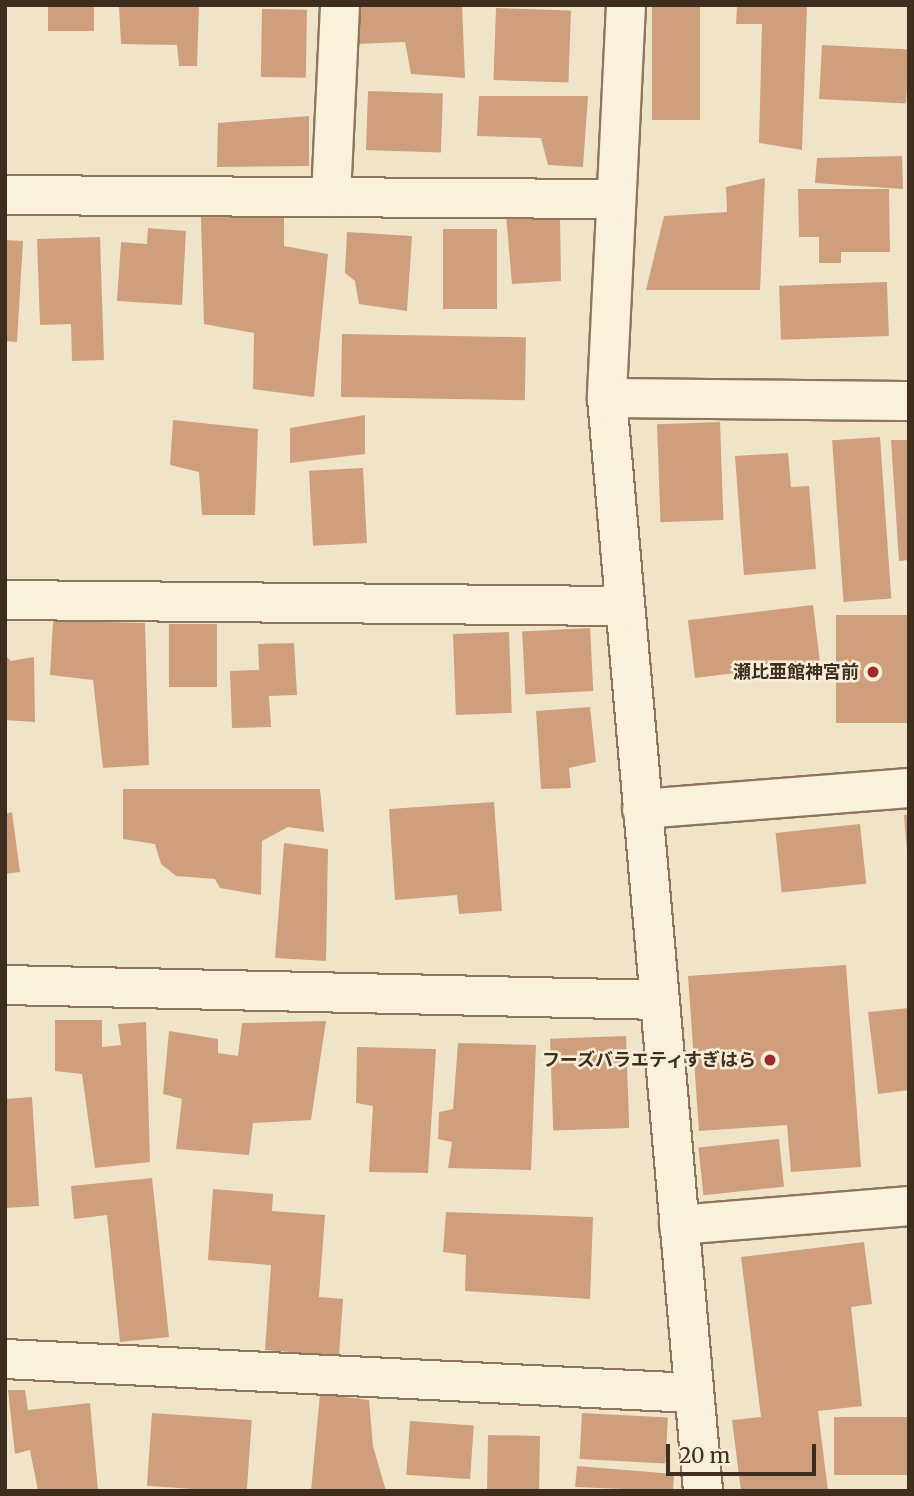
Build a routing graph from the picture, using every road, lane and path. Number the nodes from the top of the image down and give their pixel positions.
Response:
1 (340, 5) edge
2 (626, 5) edge
3 (5, 195) edge
4 (331, 197) junction
5 (616, 199) junction
6 (607, 398) junction
7 (909, 401) edge
8 (5, 600) edge
9 (625, 606) junction
10 (909, 788) edge
11 (642, 809) junction
12 (5, 985) edge
13 (659, 1000) junction
14 (909, 1206) edge
15 (679, 1225) junction
16 (5, 1359) edge
17 (694, 1393) junction
18 (703, 1491) edge

1 - 4 street
2 - 5 street
3 - 4 street
4 - 5 street
5 - 6 street
6 - 7 street
6 - 9 street
8 - 9 street
9 - 11 street
10 - 11 street
11 - 13 street
12 - 13 street
13 - 15 street
14 - 15 street
15 - 17 street
16 - 17 street
17 - 18 street

